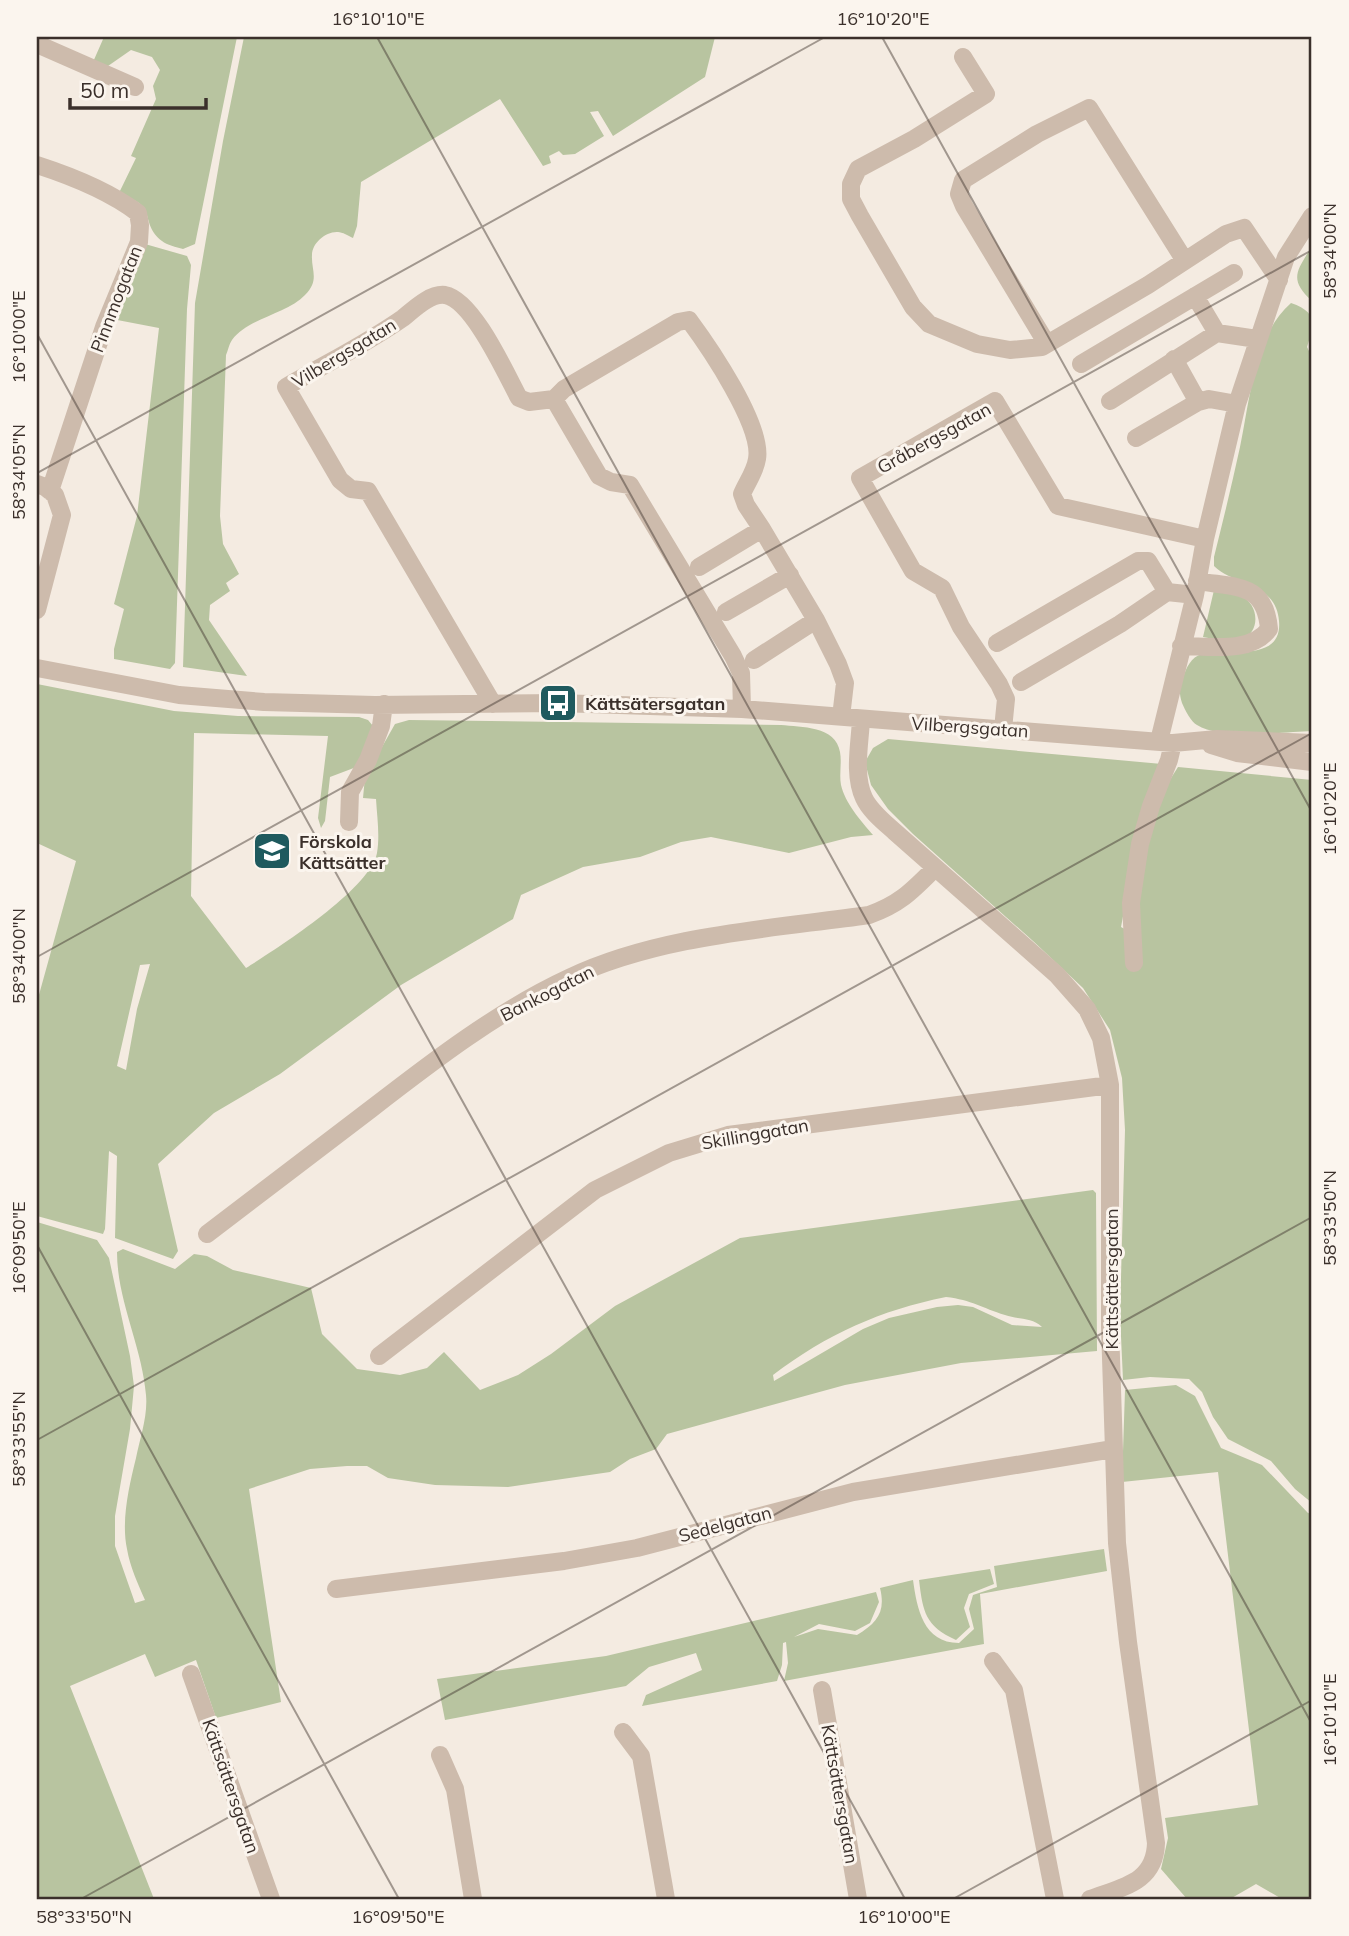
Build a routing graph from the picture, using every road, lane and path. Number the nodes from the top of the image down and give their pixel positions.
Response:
1 (37, 44) edge
2 (963, 57) dead end
3 (135, 87) dead end
4 (37, 165) edge
5 (1312, 216) edge
6 (1185, 261) junction
7 (1234, 273) dead end
8 (1279, 281) junction
9 (1195, 296) junction
10 (1217, 332) junction
11 (1257, 339) junction
12 (1047, 344) junction
13 (1174, 359) junction
14 (1080, 364) dead end
15 (554, 399) junction
16 (1110, 401) dead end
17 (1198, 402) junction
18 (1237, 404) junction
19 (1136, 438) dead end
20 (44, 488) edge
21 (762, 529) junction
22 (1205, 539) junction
23 (699, 567) dead end
24 (789, 575) junction
25 (1196, 588) junction
26 (1167, 592) junction
27 (37, 610) edge
28 (726, 612) dead end
29 (816, 620) junction
30 (997, 643) dead end
31 (1181, 646) junction
32 (754, 660) dead end
33 (37, 668) edge
34 (1021, 682) dead end
35 (384, 704) junction
36 (493, 704) junction
37 (742, 709) junction
38 (841, 717) junction
39 (861, 719) junction
40 (1003, 729) junction
41 (1197, 741) junction
42 (1166, 742) junction
43 (1312, 743) edge
44 (1312, 762) edge
45 (349, 822) dead end
46 (935, 867) junction
47 (1134, 962) dead end
48 (1110, 1084) junction
49 (207, 1234) dead end
50 (379, 1356) dead end
51 (1113, 1448) junction
52 (336, 1588) dead end
53 (993, 1661) dead end
54 (191, 1674) dead end
55 (821, 1690) dead end
56 (623, 1732) dead end
57 (440, 1755) dead end
58 (271, 1899) edge
59 (473, 1899) edge
60 (666, 1899) edge
61 (858, 1899) edge
62 (1055, 1899) edge
63 (1090, 1899) edge

1 - 3 street
2 - 12 street
4 - 20 street, Pinnmogatan
5 - 8 street
6 - 8 street
6 - 12 street
6 - 12 street
7 - 9 street
8 - 11 street
9 - 10 street
9 - 14 street
10 - 11 street
10 - 13 street
11 - 18 street
13 - 16 street
13 - 17 street
15 - 21 street
15 - 36 street, Vilbergsgatan
15 - 37 street
17 - 18 street
17 - 19 street
18 - 22 street
20 - 27 street, Pinnmogatan
21 - 23 street
21 - 24 street
22 - 25 street
22 - 40 street, Gråbergsgatan
24 - 28 street
24 - 29 street
25 - 26 street
25 - 31 street
25 - 31 street
26 - 30 street
26 - 34 street
29 - 32 street
29 - 38 street
31 - 42 street
33 - 35 street, Vilbergsgatan
35 - 36 street, Vilbergsgatan
35 - 45 street
36 - 37 street, Vilbergsgatan
37 - 38 street, Vilbergsgatan
38 - 39 street, Vilbergsgatan
39 - 40 street, Vilbergsgatan
39 - 46 street, Kättsättersgatan
40 - 42 street, Vilbergsgatan
41 - 42 street, Vilbergsgatan
41 - 43 street, Vilbergsgatan
41 - 44 street, Vilbergsgatan
42 - 47 street
46 - 48 street, Kättsättersgatan
46 - 49 street, Bankogatan
48 - 50 street, Skillinggatan
48 - 51 street, Kättsättersgatan
51 - 52 street, Sedelgatan
51 - 63 street, Kättsättersgatan
53 - 62 street
54 - 58 street, Kättsättersgatan
55 - 61 street, Kättsättersgatan
56 - 60 street
57 - 59 street

